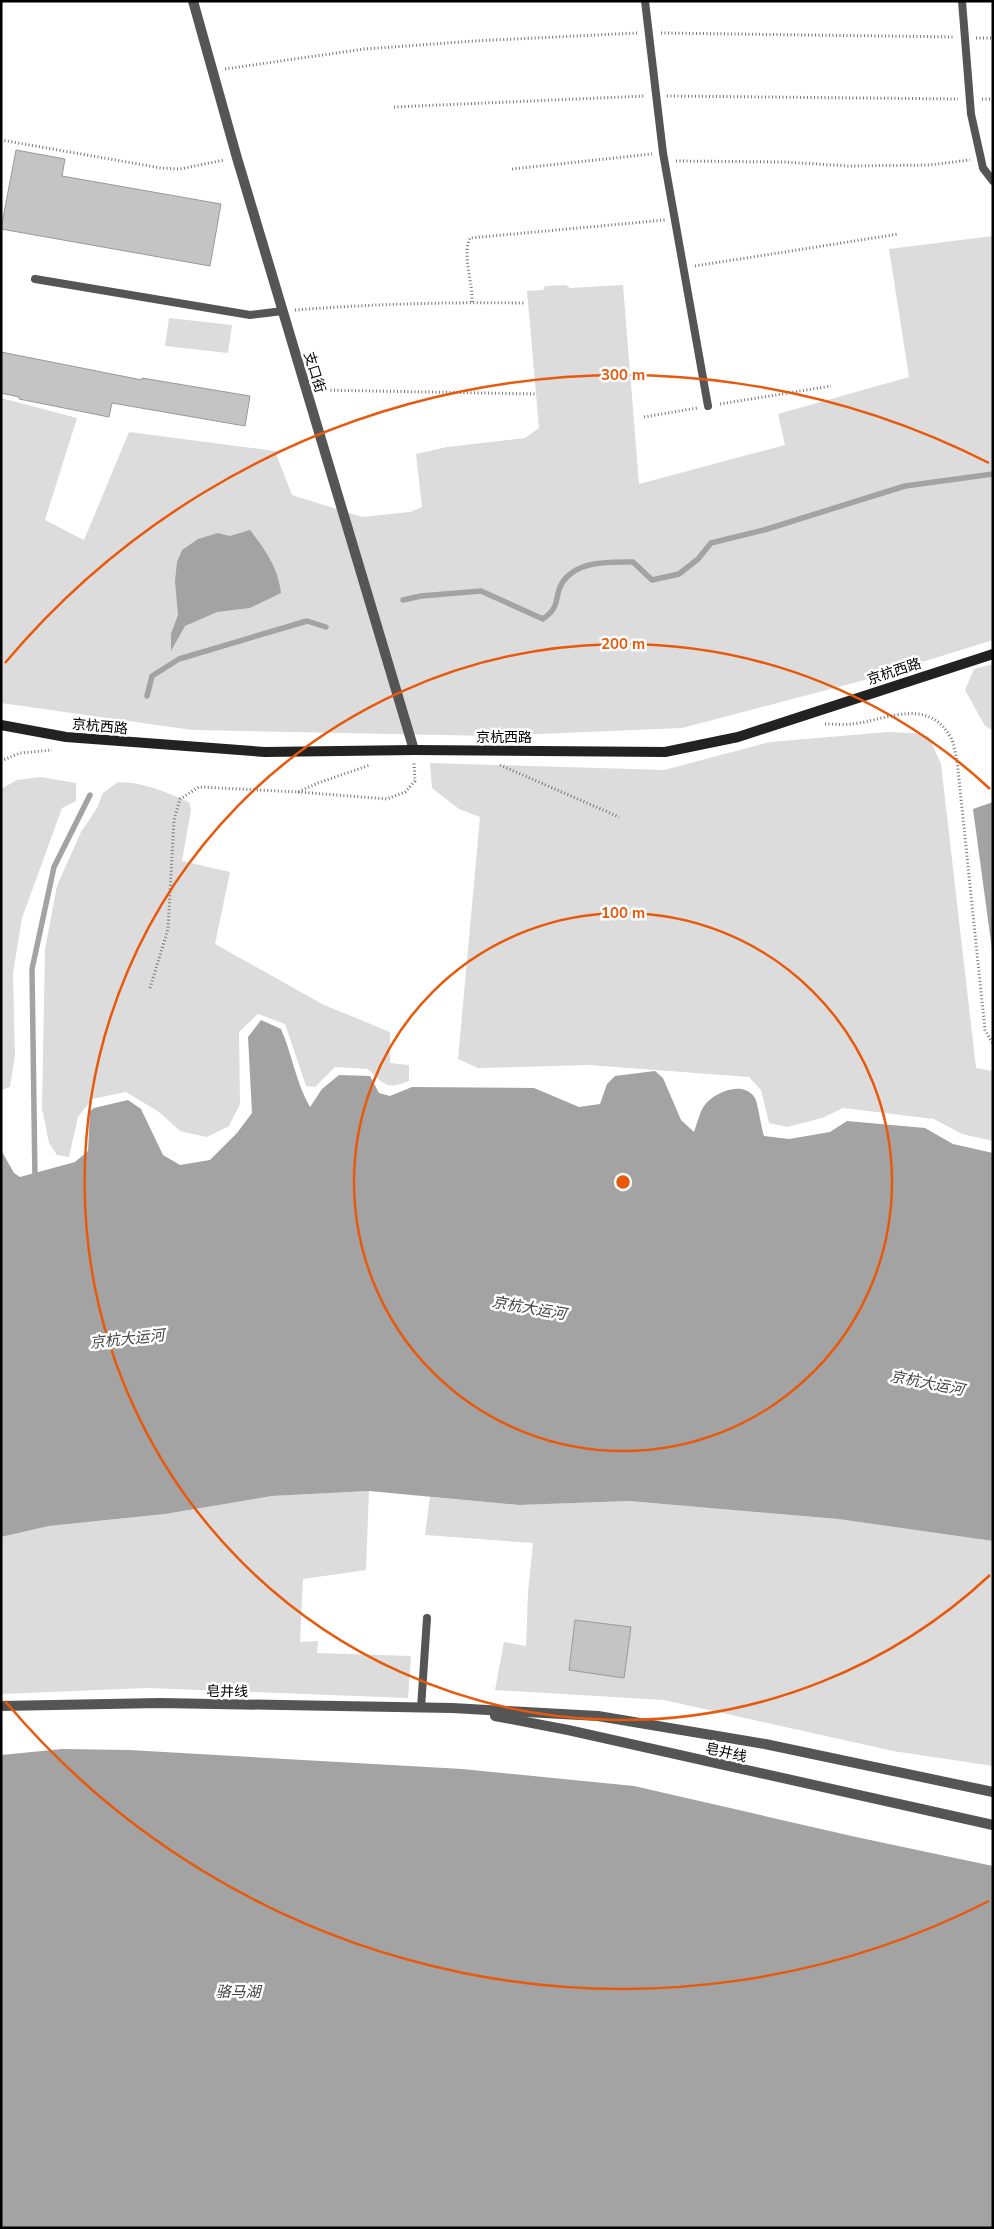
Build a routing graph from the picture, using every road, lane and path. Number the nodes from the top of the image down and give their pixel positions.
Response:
1 (193, 1) edge
2 (645, 1) edge
3 (962, 1) edge
4 (649, 32) junction
5 (965, 37) junction
6 (993, 38) edge
7 (213, 71) junction
8 (656, 96) junction
9 (970, 99) junction
10 (993, 99) edge
11 (394, 107) dead end
12 (1, 140) edge
13 (663, 153) junction
14 (237, 158) junction
15 (980, 159) junction
16 (665, 161) junction
17 (512, 169) dead end
18 (993, 181) edge
19 (675, 219) junction
20 (899, 234) dead end
21 (684, 268) junction
22 (35, 278) dead end
23 (472, 302) junction
24 (524, 303) dead end
25 (283, 312) junction
26 (831, 386) dead end
27 (306, 390) junction
28 (537, 394) dead end
29 (708, 406) junction
30 (644, 417) dead end
31 (993, 654) edge
32 (1, 724) edge
33 (823, 724) dead end
34 (414, 750) junction
35 (379, 762) dead end
36 (494, 762) dead end
37 (298, 792) junction
38 (619, 817) dead end
39 (150, 988) dead end
40 (993, 1044) edge
41 (427, 1618) dead end
42 (1, 1706) edge
43 (421, 1708) junction
44 (452, 1708) junction
45 (993, 1792) edge
46 (993, 1825) edge

1 - 7 street, 支口街
2 - 4 lane
3 - 5 lane
4 - 5 path
4 - 7 path
4 - 8 lane
5 - 6 path
5 - 9 lane
7 - 14 street, 支口街
8 - 9 path
8 - 11 path
8 - 13 lane
9 - 10 path
9 - 15 lane
12 - 14 path
13 - 16 lane
13 - 17 path
14 - 25 street, 支口街
15 - 16 path
15 - 18 lane
16 - 19 lane
19 - 21 lane
19 - 23 path
20 - 21 path
21 - 29 lane
22 - 25 lane
23 - 24 path
23 - 25 path
25 - 27 street, 支口街
26 - 29 path
27 - 28 path
27 - 34 street, 支口街
29 - 30 path
31 - 34 main road, 京杭西路
32 - 34 main road, 京杭西路
33 - 40 path
34 - 37 path
35 - 37 path
36 - 38 path
37 - 39 path
41 - 43 lane
42 - 43 street, 皂井线
43 - 44 street, 皂井线
44 - 45 street, 皂井线
44 - 46 street, 皂井线

